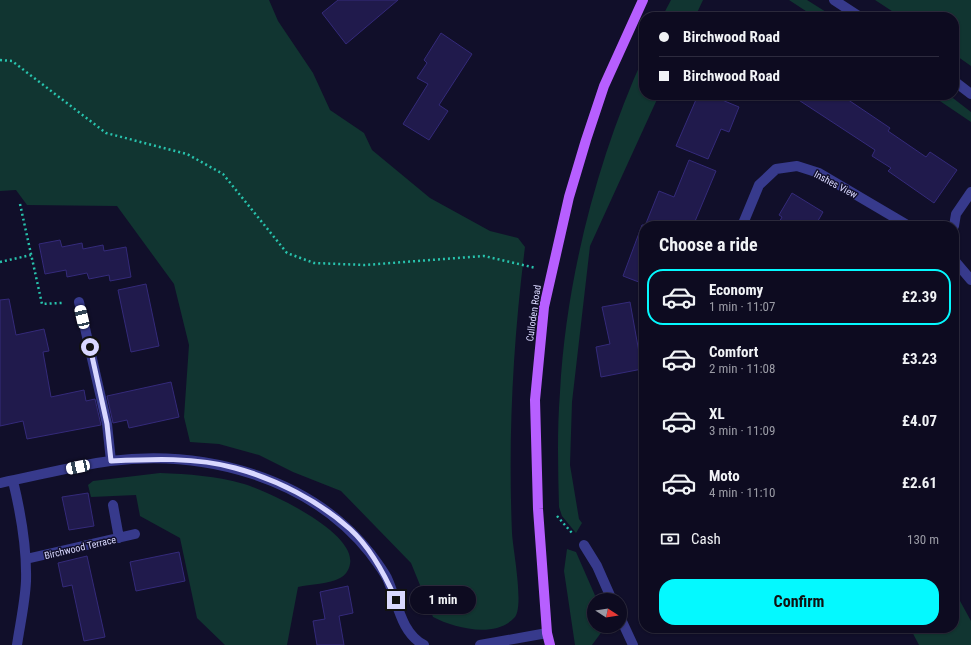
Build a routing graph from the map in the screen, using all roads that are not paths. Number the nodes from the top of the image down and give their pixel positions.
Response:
1 (643, 0) edge
2 (834, 0) edge
3 (852, 12) edge
4 (959, 85) edge
5 (971, 94) edge
6 (971, 192) edge
7 (744, 221) edge
8 (901, 221) edge
9 (955, 221) edge
10 (959, 266) edge
11 (971, 280) edge
12 (79, 302) road end
13 (111, 461) junction
14 (14, 481) junction
15 (0, 483) edge
16 (113, 506) dead end
17 (135, 534) dead end
18 (119, 538) junction
19 (584, 545) road end
20 (26, 559) junction
21 (609, 593) edge
22 (627, 632) edge
23 (547, 633) junction
24 (422, 644) edge
25 (17, 645) edge
26 (480, 645) edge
27 (550, 645) edge
28 (633, 645) edge

1 - 23 main road, Culloden Road
2 - 3 street
4 - 5 street
6 - 9 street
7 - 8 street, Inshes View
10 - 11 street
12 - 13 street
13 - 14 street
13 - 24 street
14 - 15 street
14 - 20 street
16 - 18 street
17 - 18 street, Birchwood Terrace
18 - 20 street, Birchwood Terrace
19 - 21 street
20 - 25 street
22 - 28 street
23 - 26 street
23 - 27 main road, Culloden Road

